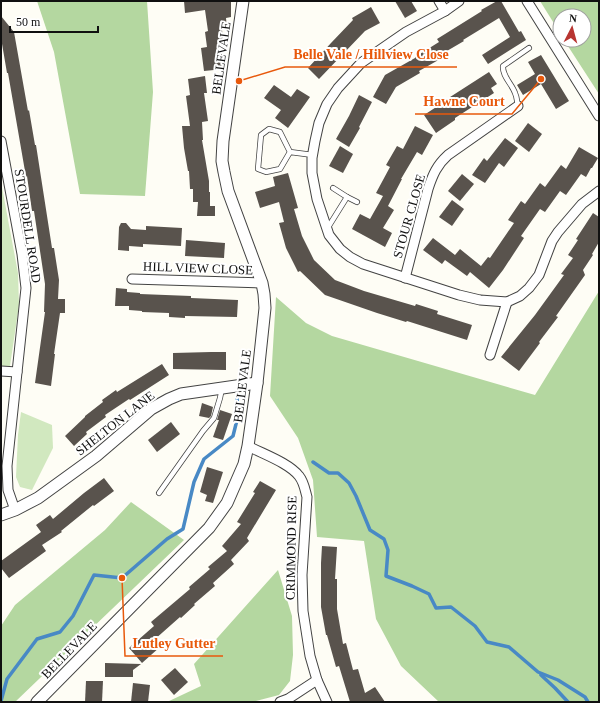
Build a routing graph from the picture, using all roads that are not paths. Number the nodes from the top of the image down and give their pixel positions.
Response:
1 (243, 1) edge
2 (439, 1) edge
3 (459, 1) edge
4 (527, 1) edge
5 (445, 11) junction
6 (529, 48) dead end
7 (518, 106) joint
8 (599, 116) edge
9 (1, 140) edge
10 (290, 152) junction
11 (313, 155) junction
12 (2, 157) edge
13 (333, 188) dead end
14 (599, 191) edge
15 (347, 197) junction
16 (357, 202) dead end
17 (327, 229) junction
18 (405, 278) junction
19 (132, 279) dead end
20 (262, 283) junction
21 (507, 302) junction
22 (490, 355) dead end
23 (1, 371) edge
24 (17, 372) junction
25 (257, 383) junction
26 (222, 388) junction
27 (248, 446) junction
28 (159, 493) dead end
29 (16, 510) junction
30 (1, 515) edge
31 (317, 680) junction
32 (37, 702) edge
33 (280, 702) edge
34 (327, 702) edge

1 - 20 street, BELLEVALE
2 - 5 street
3 - 5 street
4 - 8 street
5 - 11 street
6 - 7 lane
7 - 18 street, STOUR CLOSE
9 - 12 street, STOURDELL ROAD
10 - 10 lane
10 - 11 lane
11 - 17 street
12 - 24 street, STOURDELL ROAD
13 - 15 lane
14 - 21 street
15 - 16 lane
15 - 17 lane
17 - 18 street
18 - 21 street
19 - 20 street, HILL VIEW CLOSE
20 - 25 street, BELLEVALE
21 - 22 street
23 - 24 street
24 - 29 street, STOURDELL ROAD
25 - 26 street, SHELTON LANE
25 - 27 street, BELLEVALE
26 - 28 lane
26 - 29 street, SHELTON LANE
27 - 31 street, CRIMMOND RISE
27 - 32 street, BELLEVALE
29 - 30 street, SHELTON LANE
31 - 33 street
31 - 34 street, CRIMMOND RISE

